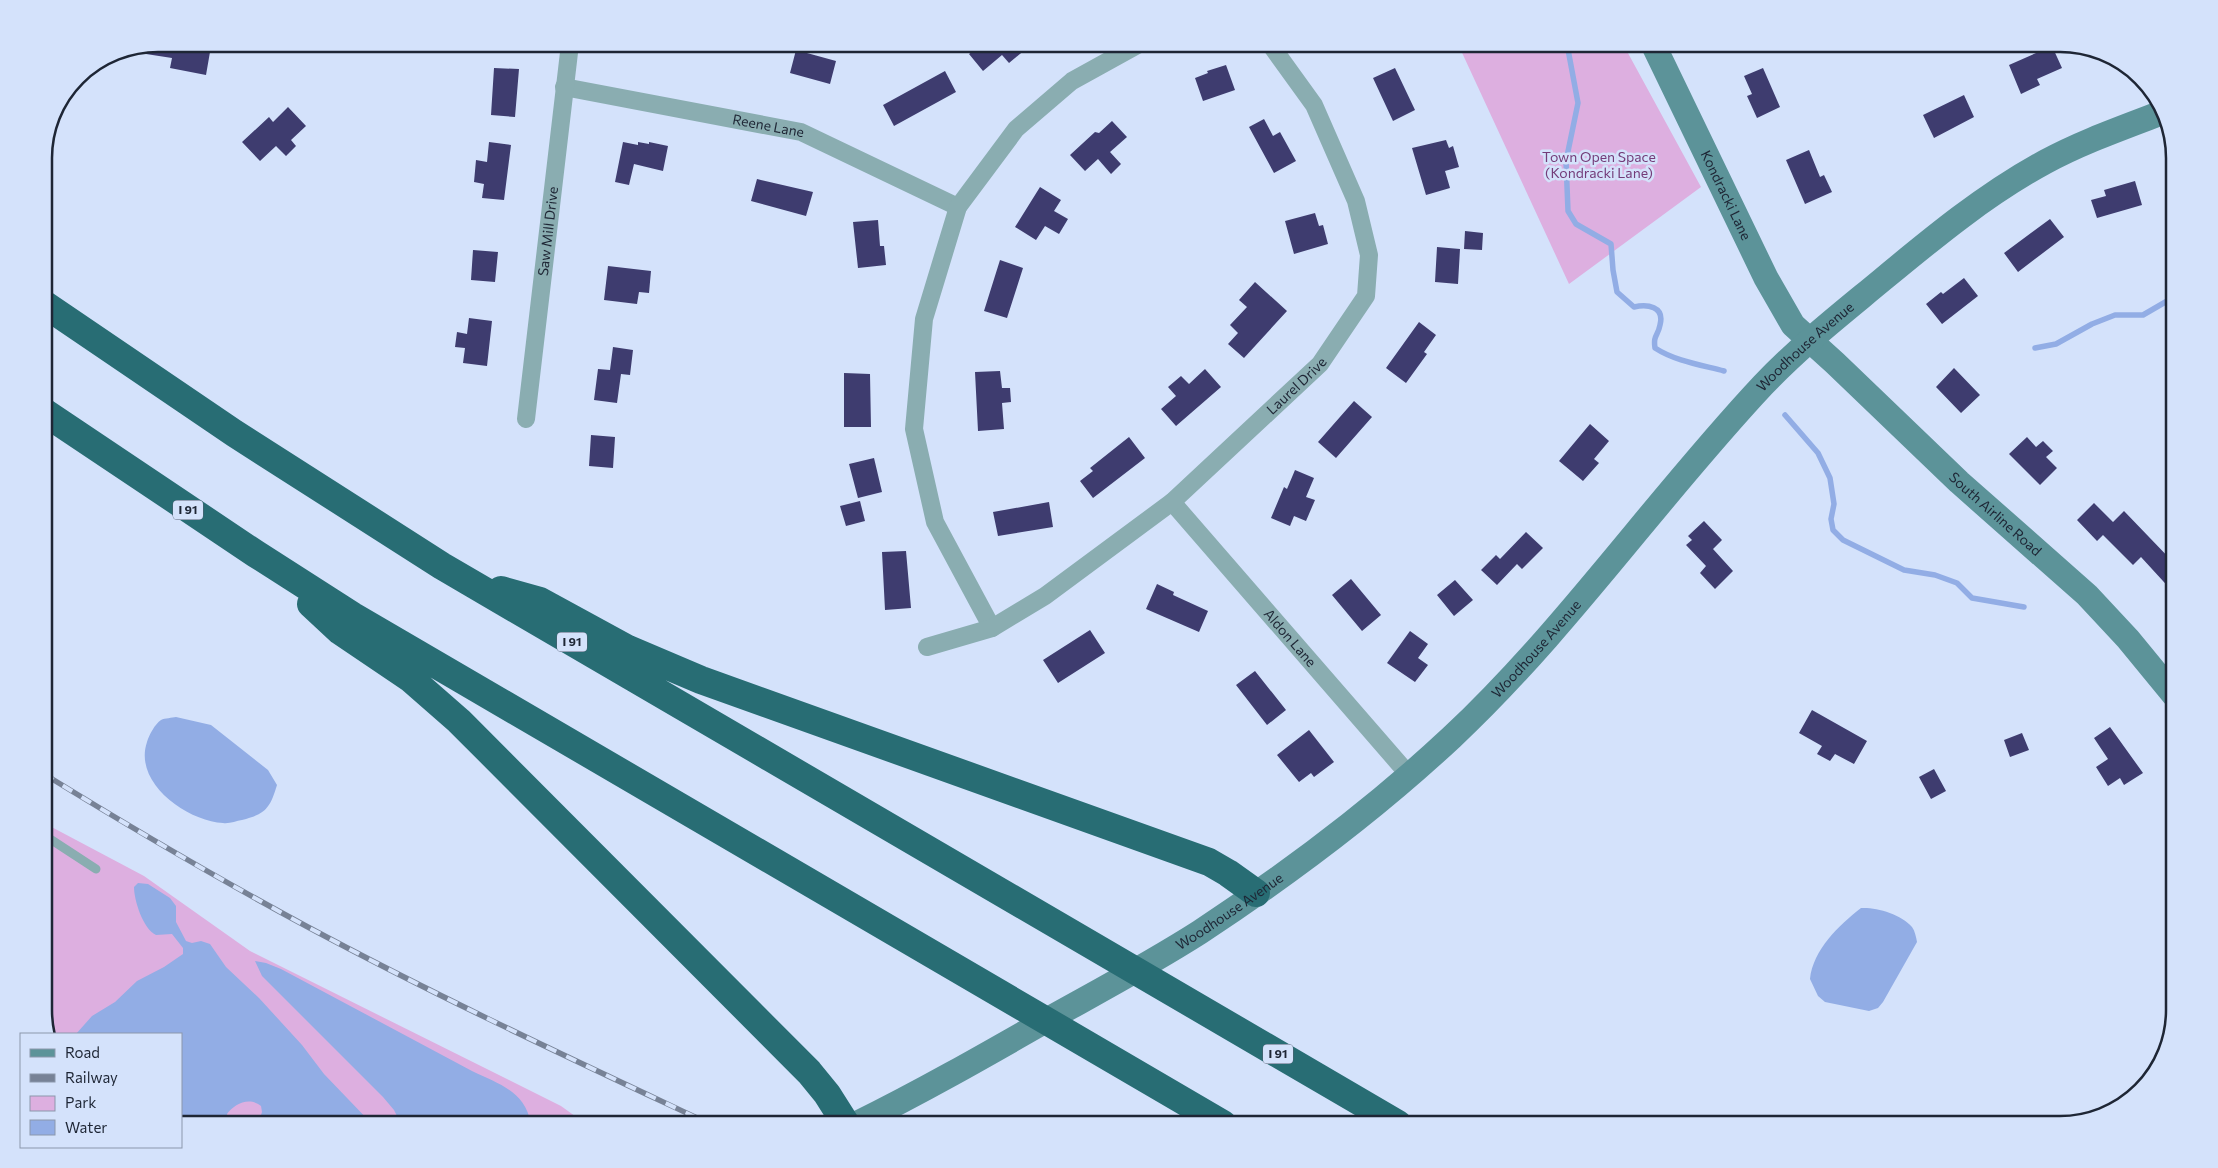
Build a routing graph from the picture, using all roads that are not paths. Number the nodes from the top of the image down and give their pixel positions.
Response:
1 (569, 52) edge
2 (1125, 52) edge
3 (1276, 52) edge
4 (1657, 52) edge
5 (564, 88) junction
6 (2156, 115) edge
7 (958, 207) junction
8 (53, 310) edge
9 (1808, 341) junction
10 (53, 418) edge
11 (526, 419) dead end
12 (1172, 502) junction
13 (289, 576) junction
14 (475, 586) junction
15 (992, 628) junction
16 (926, 647) dead end
17 (2166, 685) edge
18 (1409, 775) junction
19 (53, 841) edge
20 (96, 869) dead end
21 (1256, 893) junction
22 (841, 1116) edge
23 (871, 1116) edge
24 (1209, 1116) edge
25 (1384, 1116) edge

1 - 5 street, Saw Mill Drive
2 - 7 street
3 - 12 street, Laurel Drive
4 - 9 main road, Kondracki Lane
5 - 7 street, Reene Lane
5 - 11 street, Saw Mill Drive
6 - 9 main road, Woodhouse Avenue
7 - 15 street
8 - 14 highway, I 91
9 - 17 main road, South Airline Road
9 - 18 main road, Woodhouse Avenue
10 - 13 highway, I 91
12 - 15 street, Laurel Drive
12 - 18 street, Aldon Lane
13 - 22 highway
13 - 24 highway, I 91
14 - 21 highway
14 - 25 highway, I 91
15 - 16 street, Laurel Drive
18 - 21 main road, Woodhouse Avenue
19 - 20 lane
21 - 23 main road, Woodhouse Avenue

